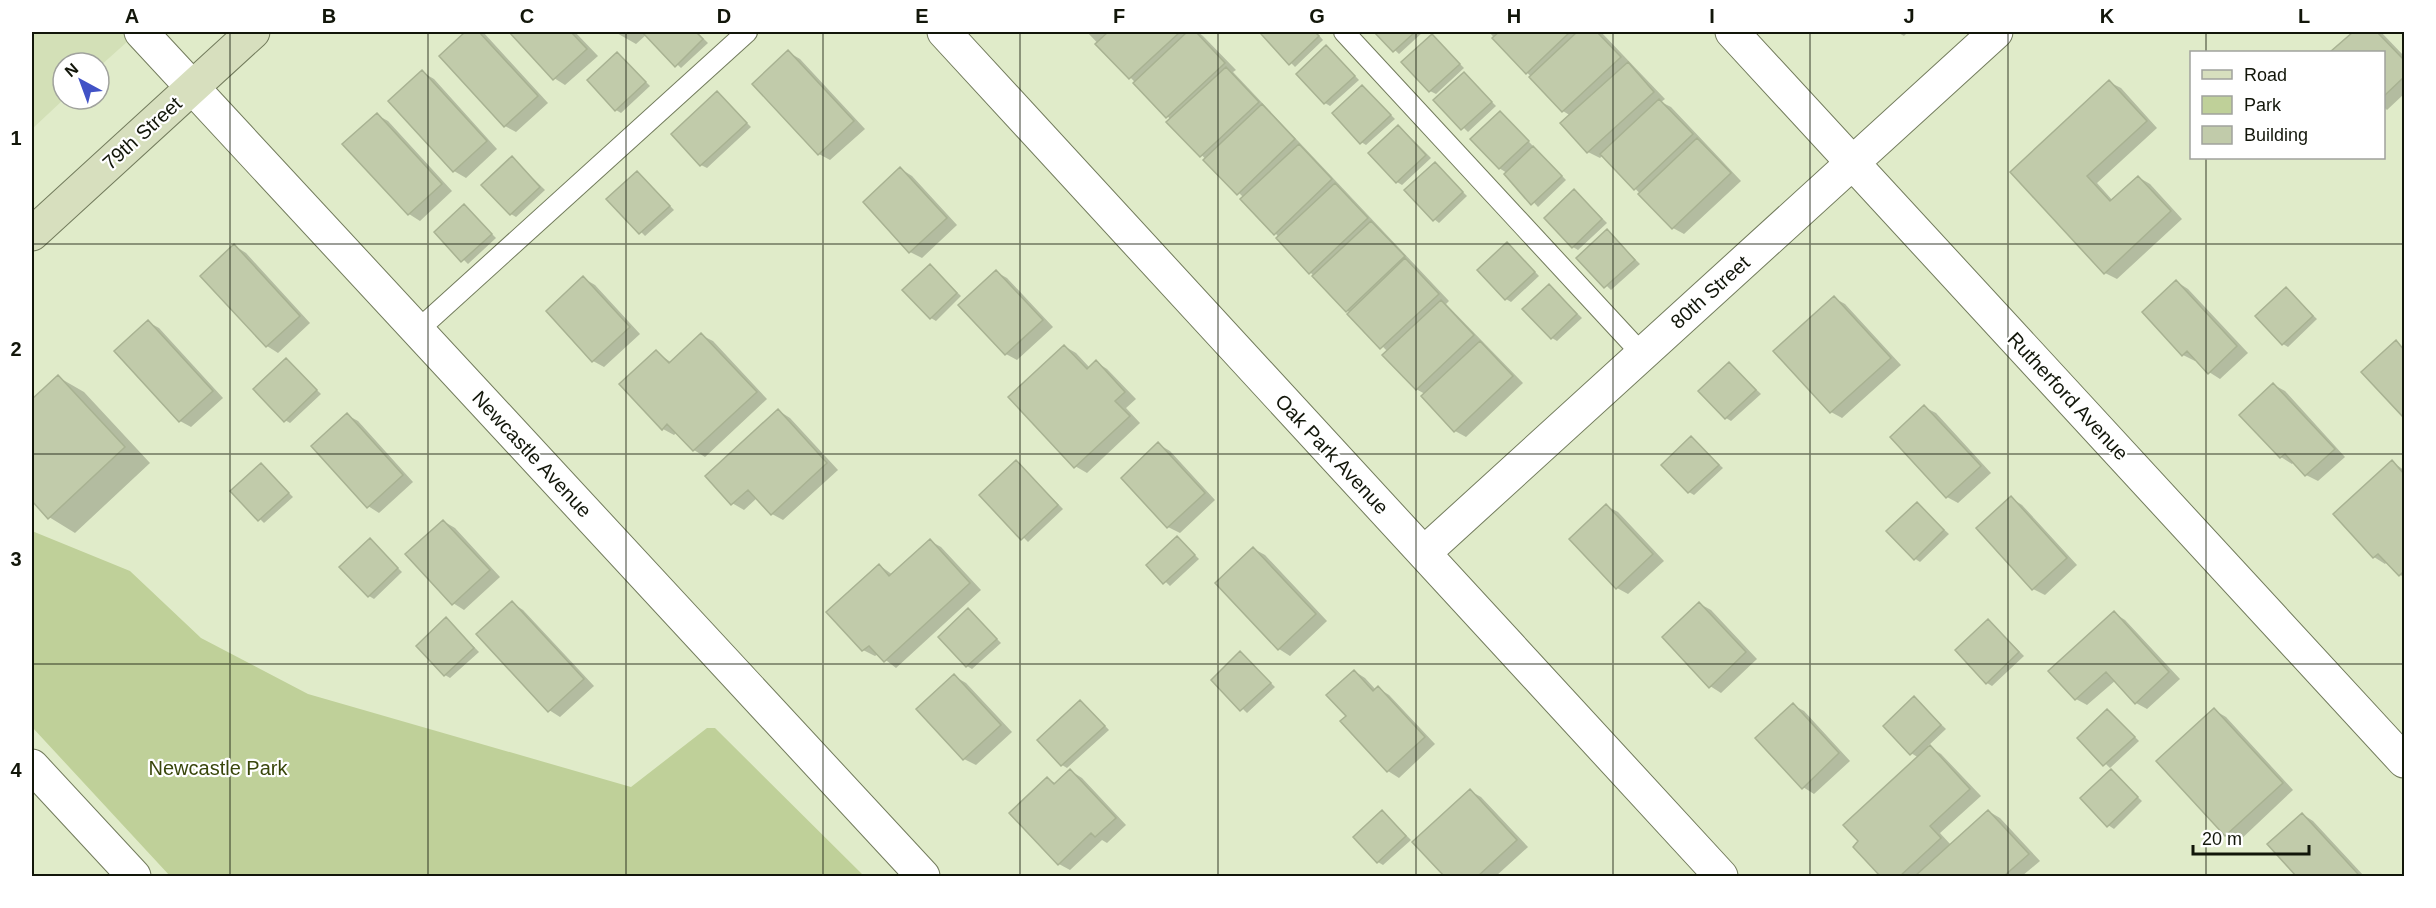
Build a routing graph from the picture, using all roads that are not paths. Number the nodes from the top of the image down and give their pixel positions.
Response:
1 (141, 32) edge
2 (253, 32) edge
3 (747, 32) edge
4 (944, 32) edge
5 (1344, 32) edge
6 (1732, 32) edge
7 (1996, 32) edge
8 (193, 87) junction
9 (1852, 162) junction
10 (32, 234) edge
11 (418, 330) junction
12 (1642, 354) junction
13 (1424, 553) junction
14 (2404, 761) edge
15 (32, 766) edge
16 (134, 876) edge
17 (923, 876) edge
18 (1721, 876) edge

1 - 8 street, Newcastle Avenue
2 - 8 main road, 79th Street
3 - 11 lane
4 - 13 street, Oak Park Avenue
5 - 12 lane
6 - 9 street, Rutherford Avenue
7 - 9 street, 80th Street
8 - 10 main road, 79th Street
8 - 11 street, Newcastle Avenue
9 - 12 street, 80th Street
9 - 14 street, Rutherford Avenue
11 - 17 street, Newcastle Avenue
12 - 13 street, 80th Street
13 - 18 street, Oak Park Avenue
15 - 16 street

